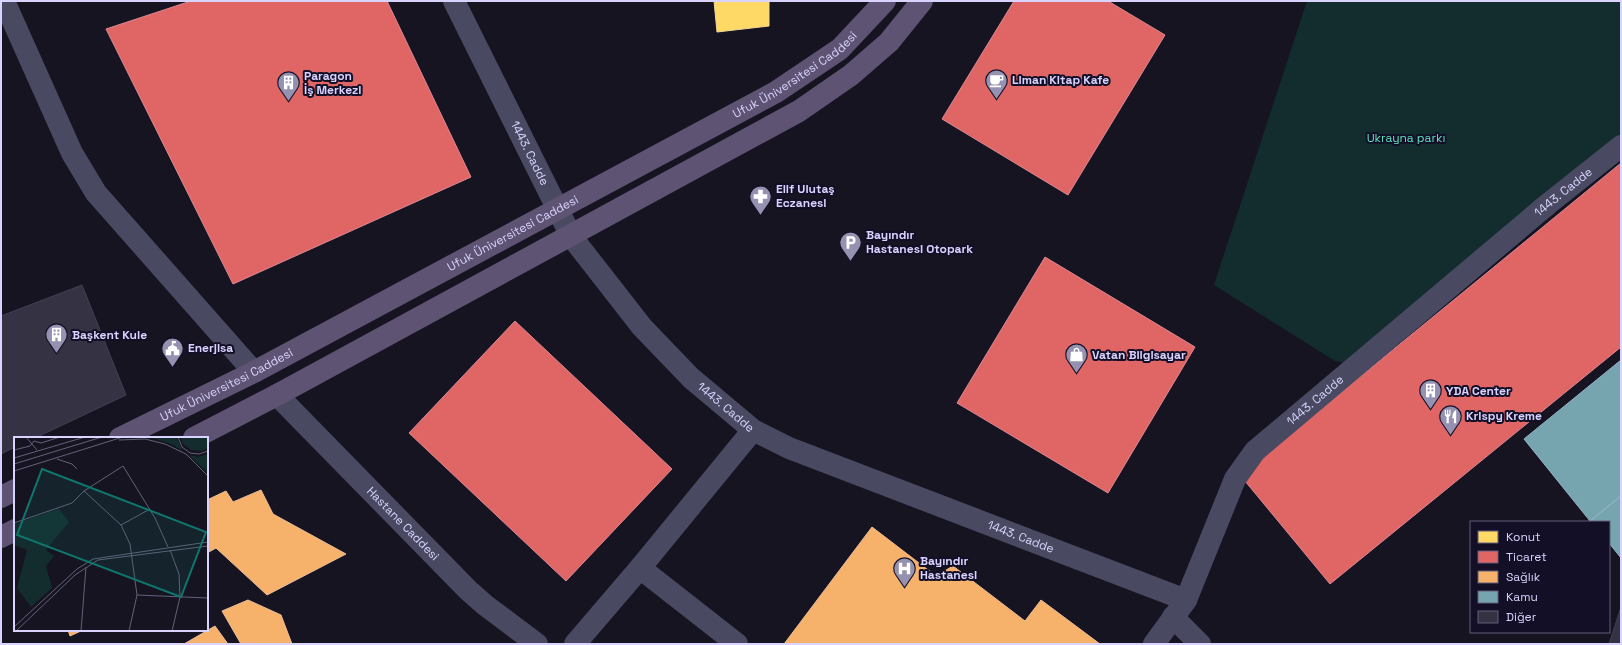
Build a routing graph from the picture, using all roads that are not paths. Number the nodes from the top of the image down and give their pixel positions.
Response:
1 (4, 1) edge
2 (454, 1) edge
3 (885, 1) edge
4 (922, 1) edge
5 (1621, 146) edge
6 (558, 210) junction
7 (571, 236) junction
8 (254, 372) junction
9 (277, 396) junction
10 (753, 430) junction
11 (122, 437) edge
12 (196, 437) edge
13 (14, 490) edge
14 (1, 497) edge
15 (14, 530) edge
16 (1, 537) edge
17 (640, 568) junction
18 (1186, 600) junction
19 (1173, 617) junction
20 (537, 644) edge
21 (575, 644) edge
22 (737, 644) edge
23 (1154, 644) edge
24 (1200, 644) edge

1 - 8 street
2 - 6 street, 1443. Cadde
3 - 6 main road, Ufuk Üniversitesi Caddesi
4 - 7 main road
5 - 18 street, 1443. Cadde
6 - 7 street, 1443. Cadde
6 - 8 main road, Ufuk Üniversitesi Caddesi
7 - 9 main road
7 - 10 street, 1443. Cadde
8 - 9 main road
8 - 11 main road, Ufuk Üniversitesi Caddesi
9 - 12 main road
9 - 20 street, Hastane Caddesi
10 - 17 street
10 - 18 street, 1443. Cadde
13 - 14 main road
15 - 16 main road
17 - 21 street
17 - 22 street
18 - 19 street
19 - 23 street
19 - 24 street

